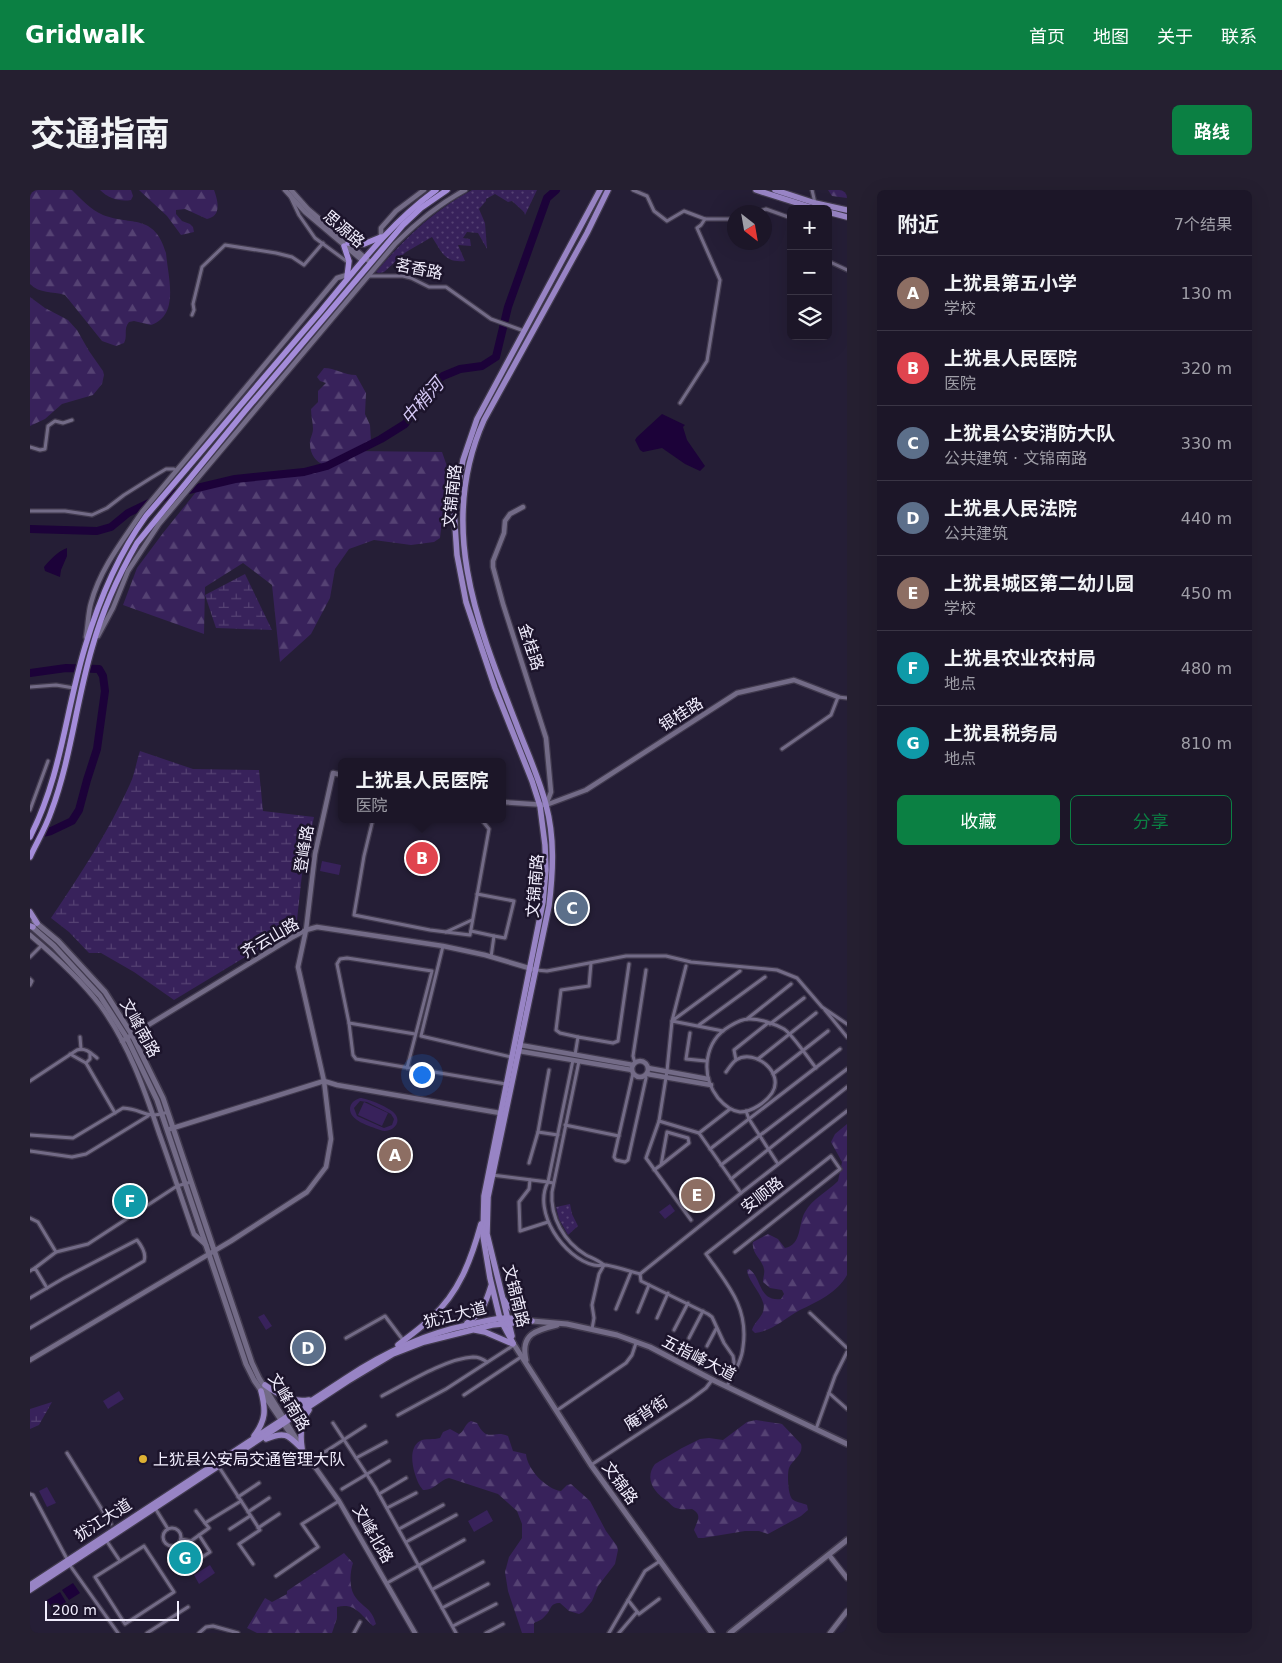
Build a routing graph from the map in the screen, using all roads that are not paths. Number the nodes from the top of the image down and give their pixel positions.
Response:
1 (285, 190) edge
2 (291, 190) edge
3 (424, 190) edge
4 (436, 190) edge
5 (447, 190) edge
6 (465, 190) edge
7 (600, 190) edge
8 (608, 190) edge
9 (633, 190) edge
10 (756, 190) edge
11 (775, 190) edge
12 (812, 190) edge
13 (291, 197) junction
14 (805, 205) edge
15 (808, 205) edge
16 (812, 205) edge
17 (832, 209) edge
18 (847, 210) edge
19 (772, 212) edge
20 (832, 213) edge
21 (787, 217) edge
22 (847, 217) edge
23 (705, 219) junction
24 (727, 219) edge
25 (381, 238) junction
26 (323, 244) junction
27 (346, 244) junction
28 (367, 261) junction
29 (832, 262) edge
30 (349, 263) junction
31 (847, 270) edge
32 (362, 272) junction
33 (350, 274) junction
34 (368, 276) junction
35 (192, 315) dead end
36 (524, 331) junction
37 (680, 404) dead end
38 (72, 420) dead end
39 (30, 447) edge
40 (176, 471) junction
41 (523, 507) dead end
42 (30, 511) edge
43 (144, 514) junction
44 (92, 648) junction
45 (30, 687) edge
46 (75, 688) junction
47 (838, 696) junction
48 (847, 698) edge
49 (782, 749) dead end
50 (48, 761) dead end
51 (338, 774) edge
52 (506, 802) edge
53 (543, 806) junction
54 (30, 810) edge
55 (372, 823) edge
56 (487, 825) edge
57 (30, 837) edge
58 (30, 857) edge
59 (477, 894) junction
60 (30, 912) edge
61 (30, 917) edge
62 (473, 920) junction
63 (32, 925) edge
64 (306, 930) junction
65 (471, 931) junction
66 (445, 932) junction
67 (30, 935) edge
68 (494, 936) junction
69 (42, 945) junction
70 (443, 946) junction
71 (30, 957) edge
72 (491, 957) junction
73 (590, 963) junction
74 (630, 964) dead end
75 (686, 966) dead end
76 (533, 969) junction
77 (646, 970) dead end
78 (740, 971) dead end
79 (765, 977) dead end
80 (30, 979) edge
81 (791, 984) dead end
82 (30, 985) edge
83 (804, 998) dead end
84 (822, 1006) junction
85 (816, 1013) dead end
86 (746, 1018) junction
87 (672, 1020) junction
88 (349, 1023) junction
89 (769, 1024) junction
90 (847, 1024) edge
91 (698, 1026) junction
92 (723, 1031) junction
93 (828, 1031) dead end
94 (690, 1033) dead end
95 (415, 1034) junction
96 (789, 1034) junction
97 (80, 1037) dead end
98 (578, 1037) junction
99 (847, 1037) edge
100 (127, 1038) junction
101 (520, 1048) junction
102 (81, 1049) junction
103 (840, 1049) dead end
104 (802, 1051) junction
105 (90, 1052) junction
106 (70, 1054) junction
107 (576, 1055) junction
108 (512, 1057) junction
109 (97, 1058) dead end
110 (758, 1059) junction
111 (736, 1060) junction
112 (576, 1061) junction
113 (706, 1061) junction
114 (86, 1063) junction
115 (407, 1068) junction
116 (633, 1068) junction
117 (648, 1068) junction
118 (816, 1068) junction
119 (847, 1069) edge
120 (549, 1070) dead end
121 (667, 1071) junction
122 (726, 1072) dead end
123 (773, 1074) junction
124 (646, 1075) junction
125 (666, 1077) junction
126 (708, 1079) junction
127 (30, 1081) edge
128 (324, 1081) junction
129 (506, 1084) junction
130 (711, 1085) junction
131 (847, 1087) edge
132 (730, 1109) junction
133 (746, 1111) junction
134 (847, 1111) edge
135 (165, 1113) junction
136 (500, 1113) junction
137 (114, 1114) junction
138 (151, 1116) junction
139 (749, 1119) junction
140 (659, 1120) junction
141 (566, 1125) junction
142 (171, 1129) junction
143 (538, 1132) junction
144 (699, 1133) junction
145 (30, 1135) edge
146 (558, 1135) junction
147 (760, 1135) junction
148 (619, 1136) junction
149 (710, 1149) junction
150 (769, 1149) junction
151 (30, 1152) edge
152 (529, 1163) dead end
153 (778, 1164) junction
154 (661, 1165) junction
155 (721, 1165) junction
156 (654, 1170) junction
157 (492, 1175) junction
158 (731, 1179) junction
159 (530, 1180) junction
160 (188, 1182) junction
161 (548, 1182) junction
162 (553, 1183) junction
163 (177, 1186) junction
164 (740, 1193) junction
165 (552, 1204) junction
166 (544, 1205) junction
167 (483, 1215) junction
168 (30, 1218) edge
169 (691, 1220) dead end
170 (556, 1221) junction
171 (549, 1223) junction
172 (207, 1246) junction
173 (56, 1252) junction
174 (212, 1252) junction
175 (735, 1252) dead end
176 (588, 1256) junction
177 (585, 1261) junction
178 (604, 1265) junction
179 (35, 1268) junction
180 (30, 1271) edge
181 (631, 1272) junction
182 (640, 1274) junction
183 (492, 1284) junction
184 (650, 1285) junction
185 (47, 1288) junction
186 (668, 1293) junction
187 (30, 1298) edge
188 (502, 1298) junction
189 (688, 1303) junction
190 (616, 1308) dead end
191 (703, 1311) junction
192 (638, 1312) dead end
193 (810, 1312) dead end
194 (657, 1318) dead end
195 (505, 1321) junction
196 (532, 1321) junction
197 (564, 1323) junction
198 (464, 1325) junction
199 (30, 1328) edge
200 (470, 1330) junction
201 (592, 1330) junction
202 (674, 1330) dead end
203 (716, 1330) junction
204 (346, 1338) dead end
205 (689, 1338) dead end
206 (404, 1341) junction
207 (636, 1342) junction
208 (514, 1344) junction
209 (707, 1346) dead end
210 (847, 1348) edge
211 (391, 1351) junction
212 (847, 1352) edge
213 (522, 1356) junction
214 (30, 1360) edge
215 (488, 1362) junction
216 (528, 1365) junction
217 (712, 1380) junction
218 (730, 1380) junction
219 (727, 1387) junction
220 (263, 1388) junction
221 (829, 1393) junction
222 (464, 1395) dead end
223 (382, 1396) dead end
224 (313, 1402) junction
225 (847, 1409) edge
226 (556, 1410) junction
227 (398, 1415) dead end
228 (284, 1421) junction
229 (333, 1423) dead end
230 (365, 1426) dead end
231 (815, 1430) junction
232 (344, 1440) junction
233 (252, 1442) junction
234 (386, 1442) dead end
235 (847, 1444) edge
236 (302, 1449) junction
237 (67, 1453) dead end
238 (320, 1455) dead end
239 (356, 1458) junction
240 (390, 1461) dead end
241 (591, 1465) junction
242 (219, 1467) junction
243 (366, 1474) junction
244 (406, 1478) dead end
245 (259, 1483) dead end
246 (342, 1489) dead end
247 (416, 1492) dead end
248 (30, 1494) edge
249 (379, 1494) junction
250 (238, 1497) junction
251 (269, 1498) dead end
252 (240, 1501) junction
253 (340, 1501) junction
254 (444, 1505) dead end
255 (155, 1508) junction
256 (387, 1508) junction
257 (196, 1511) dead end
258 (248, 1512) junction
259 (280, 1514) dead end
260 (456, 1515) dead end
261 (250, 1516) junction
262 (205, 1523) junction
263 (111, 1524) dead end
264 (258, 1528) junction
265 (168, 1529) junction
266 (230, 1529) dead end
267 (399, 1529) junction
268 (199, 1535) junction
269 (182, 1539) junction
270 (106, 1540) junction
271 (464, 1540) dead end
272 (847, 1540) edge
273 (406, 1542) junction
274 (828, 1555) junction
275 (68, 1561) junction
276 (120, 1561) junction
277 (660, 1561) junction
278 (483, 1562) dead end
279 (253, 1564) dead end
280 (419, 1565) junction
281 (181, 1571) dead end
282 (276, 1576) dead end
283 (847, 1578) edge
284 (387, 1584) junction
285 (488, 1584) dead end
286 (30, 1585) edge
287 (30, 1590) edge
288 (432, 1590) junction
289 (659, 1599) dead end
290 (628, 1600) junction
291 (496, 1604) dead end
292 (188, 1607) dead end
293 (442, 1608) junction
294 (637, 1612) junction
295 (847, 1612) edge
296 (360, 1622) dead end
297 (503, 1624) dead end
298 (453, 1626) junction
299 (226, 1630) junction
300 (118, 1633) edge
301 (147, 1633) edge
302 (199, 1633) edge
303 (222, 1633) edge
304 (238, 1633) edge
305 (354, 1633) edge
306 (416, 1633) edge
307 (456, 1633) edge
308 (486, 1633) edge
309 (609, 1633) edge
310 (619, 1633) edge
311 (712, 1633) edge
312 (730, 1633) edge
313 (830, 1633) edge

1 - 13 street, 思源路
2 - 27 street, 思源路
3 - 25 street
4 - 25 highway
5 - 28 highway
6 - 34 street
7 - 36 main road, 文锦南路
8 - 53 main road, 文锦南路
9 - 23 street
10 - 14 main road
11 - 15 main road
12 - 16 street
13 - 26 street
13 - 27 street, 思源路
17 - 18 main road
19 - 21 street
20 - 22 main road
23 - 24 street
23 - 37 street
25 - 27 highway
25 - 28 highway
26 - 30 street
26 - 35 street
27 - 28 street, 思源路
27 - 30 highway
28 - 32 highway
28 - 33 highway
29 - 31 street
30 - 33 highway
32 - 34 street
32 - 44 highway
33 - 40 street
33 - 43 highway
34 - 36 street, 茗香路
34 - 44 street
36 - 53 main road, 文锦南路
38 - 39 street
40 - 42 street
40 - 43 street
41 - 53 street, 金桂路
43 - 46 highway
44 - 58 highway
45 - 46 street
46 - 57 highway
47 - 48 street
47 - 49 street
47 - 53 street, 银桂路
50 - 54 street
51 - 64 street, 登峰路
52 - 53 street
53 - 76 main road, 文锦南路
55 - 66 street
56 - 59 street
59 - 62 street
59 - 68 street
60 - 63 main road
61 - 63 main road, 文峰南路
62 - 65 street
62 - 66 street
63 - 100 main road, 文峰南路
64 - 70 street, 齐云山路
64 - 100 street, 齐云山路
64 - 128 street, 登峰路
65 - 66 street
65 - 68 street
67 - 69 street
68 - 72 street
69 - 71 street
69 - 100 street
70 - 72 street, 齐云山路
70 - 108 street
72 - 76 street, 齐云山路
73 - 76 street
73 - 84 street
73 - 98 street
74 - 98 street
75 - 87 street
76 - 101 main road, 文锦南路
76 - 108 main road, 文锦南路
77 - 116 street
78 - 87 street
79 - 91 street
80 - 82 street
81 - 86 street
83 - 89 street
84 - 90 street
84 - 99 street
85 - 96 street
86 - 89 street
86 - 92 street
87 - 91 street
87 - 121 street
88 - 95 street
88 - 95 street
88 - 115 street
89 - 96 street
89 - 111 street
91 - 92 street
92 - 113 street
93 - 104 street
94 - 113 street
95 - 115 street
96 - 104 street
96 - 110 street
97 - 102 street
98 - 107 street
100 - 135 main road, 文峰南路
100 - 138 street
101 - 107 street
101 - 112 street
101 - 157 main road, 文锦南路
102 - 105 street
102 - 106 street
103 - 118 street
104 - 118 street
104 - 123 street
105 - 109 street
105 - 114 street
106 - 114 street
106 - 127 street
107 - 112 street
107 - 116 street
108 - 129 main road, 文锦南路
110 - 111 street
110 - 123 street
111 - 122 street
112 - 116 street
112 - 141 street
112 - 146 street
113 - 126 street
114 - 137 street
115 - 129 street
116 - 117 street
116 - 124 street
116 - 148 street
117 - 121 street
117 - 124 street
118 - 139 street
119 - 147 street
120 - 143 street
121 - 125 street
121 - 126 street
123 - 133 street
124 - 125 street
124 - 148 street
125 - 130 street
125 - 140 street
126 - 130 street
128 - 136 street
128 - 142 street
128 - 174 street, 登峰路
129 - 136 main road, 文锦南路
130 - 132 street
131 - 150 street
132 - 133 street
132 - 144 street
133 - 139 street
134 - 153 street
135 - 138 street
135 - 142 main road, 文峰南路
136 - 167 main road, 文锦南路
137 - 138 street
137 - 145 street
138 - 151 street
138 - 163 street
139 - 147 street
139 - 149 street
140 - 144 street
140 - 156 street
141 - 148 street
141 - 162 street
142 - 160 main road, 文峰南路
143 - 146 street
143 - 152 street
144 - 149 street
146 - 161 street
147 - 150 street
147 - 155 street
149 - 155 street
150 - 153 street
150 - 158 street
153 - 164 street
154 - 154 street
154 - 156 street
155 - 158 street
156 - 169 street
157 - 159 street
157 - 188 main road, 文锦南路
158 - 164 street
159 - 161 street
159 - 171 street
160 - 163 street
160 - 172 main road, 文峰南路
160 - 174 main road, 文峰南路
161 - 162 street
161 - 166 street
162 - 165 street
163 - 172 street
163 - 173 street
164 - 182 street
165 - 166 street
165 - 170 street
166 - 171 street
167 - 183 main road, 文锦南路
167 - 206 main road
168 - 173 street
170 - 171 street
170 - 176 street
171 - 177 street
172 - 174 main road, 文峰南路
173 - 179 street
174 - 214 street, 登峰路
174 - 220 main road, 文峰南路
175 - 218 street, 安顺路
176 - 177 street
176 - 178 street
177 - 178 street
178 - 181 street
178 - 201 street
179 - 180 street
179 - 185 street
181 - 182 street
181 - 190 street
182 - 184 street
183 - 195 main road, 文锦南路
183 - 198 main road
184 - 186 street
184 - 192 street
185 - 187 street
185 - 199 street
186 - 189 street
186 - 194 street
188 - 195 main road, 文锦南路
188 - 196 main road
189 - 191 street
189 - 202 street
191 - 203 street
191 - 205 street
193 - 210 street
195 - 196 main road, 犹江大道
195 - 198 main road, 犹江大道
195 - 200 main road, 犹江大道
195 - 208 main road, 文锦南路
196 - 197 main road, 五指峰大道
197 - 201 main road, 五指峰大道
197 - 216 main road
198 - 211 main road, 犹江大道
200 - 208 main road
200 - 224 main road, 犹江大道
201 - 207 main road, 五指峰大道
203 - 209 street
203 - 218 street
204 - 206 street
206 - 211 main road
207 - 217 main road, 五指峰大道
207 - 226 street
208 - 213 main road, 文锦路
208 - 215 street
211 - 224 main road, 犹江大道
212 - 221 street
213 - 216 main road, 文锦路
213 - 222 street
215 - 223 street
215 - 227 street
216 - 226 main road, 文锦路
217 - 219 main road, 五指峰大道
217 - 241 street, 庵背街
218 - 219 street, 安顺路
219 - 231 main road, 五指峰大道
220 - 224 main road
220 - 228 main road, 文峰南路
220 - 233 main road
221 - 225 street
221 - 231 street
224 - 228 main road, 犹江大道
224 - 236 main road
226 - 241 main road, 文锦路
228 - 233 main road, 犹江大道
228 - 236 main road, 文峰南路
229 - 232 street
230 - 232 street
231 - 235 main road, 五指峰大道
232 - 238 street
232 - 239 street
233 - 236 main road
233 - 242 main road, 犹江大道
233 - 275 main road, 犹江大道
234 - 239 street
236 - 253 street, 文峰北路
237 - 263 street
239 - 243 street
240 - 243 street
241 - 277 main road, 文锦路
242 - 250 street
242 - 255 main road, 犹江大道
243 - 246 street
243 - 249 street
244 - 249 street
245 - 250 street
247 - 256 street
248 - 275 street
249 - 256 street
250 - 252 street
251 - 258 street
252 - 258 street
252 - 262 street
253 - 282 street
253 - 284 street, 文峰北路
254 - 267 street
255 - 265 street
255 - 270 main road, 犹江大道
256 - 267 street
257 - 262 street
258 - 261 street
259 - 264 street
260 - 273 street
261 - 264 street
261 - 266 street
262 - 268 street
264 - 279 street
265 - 269 street
265 - 269 street
267 - 273 street
268 - 269 street
268 - 281 street
270 - 275 main road, 犹江大道
270 - 276 street
271 - 280 street
272 - 274 main road
273 - 280 street
274 - 283 street
274 - 312 main road
275 - 286 main road, 犹江大道
275 - 287 main road, 犹江大道
275 - 300 street
276 - 276 street
277 - 290 street
277 - 311 main road, 文锦路
278 - 288 street
280 - 284 street
280 - 288 street
284 - 306 street, 文峰北路
285 - 293 street
288 - 293 street
289 - 294 street
290 - 294 street
290 - 309 street
291 - 298 street
292 - 301 street
293 - 298 street
294 - 310 street
295 - 313 street
296 - 305 street
297 - 308 street
298 - 307 street
299 - 302 street
299 - 303 street
299 - 304 street

